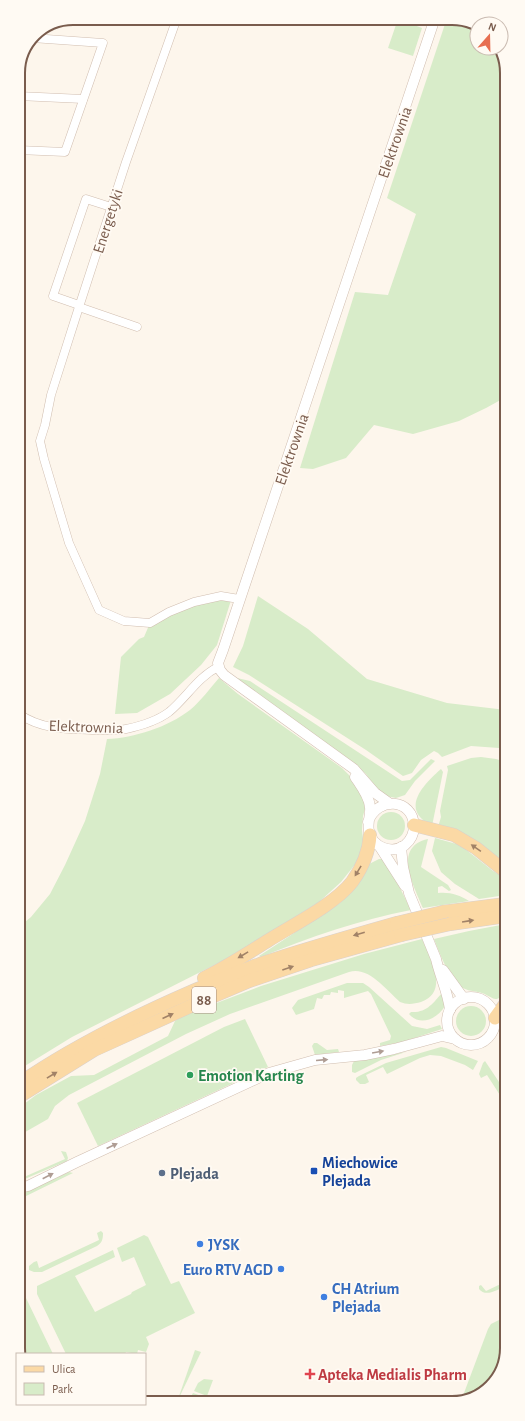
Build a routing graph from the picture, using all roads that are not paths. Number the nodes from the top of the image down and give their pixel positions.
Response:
1 (174, 25) edge
2 (433, 25) edge
3 (40, 39) edge
4 (25, 96) edge
5 (83, 99) junction
6 (25, 150) edge
7 (111, 207) junction
8 (79, 306) junction
9 (137, 327) dead end
10 (240, 599) junction
11 (218, 667) junction
12 (25, 717) edge
13 (343, 761) junction
14 (389, 803) junction
15 (414, 825) junction
16 (369, 828) junction
17 (380, 847) junction
18 (401, 847) junction
19 (500, 867) edge
20 (409, 893) junction
21 (500, 906) edge
22 (481, 913) junction
23 (500, 915) edge
24 (399, 929) junction
25 (436, 959) junction
26 (464, 999) junction
27 (450, 1010) junction
28 (500, 1011) edge
29 (495, 1018) junction
30 (455, 1038) junction
31 (87, 1043) junction
32 (25, 1080) edge
33 (25, 1093) edge
34 (25, 1187) edge

1 - 7 street, Energetyki
2 - 10 street, Elektrownia
3 - 5 street
4 - 5 street
5 - 6 street
7 - 8 street, Energetyki
7 - 8 street
8 - 9 street
8 - 10 street, Energetyki
10 - 11 street, Elektrownia
11 - 12 street, Elektrownia
11 - 13 street
13 - 14 street
13 - 16 street
14 - 15 street
14 - 16 street
15 - 18 street
19 -> 15 main road
16 - 17 street
16 -> 31 main road
17 - 18 street
17 - 20 street
18 - 20 street
20 - 25 street
21 - 22 main road, 88
22 - 23 main road, 88
24 -> 22 main road, 88, bridge
22 - 24 main road, 88, bridge
24 -> 31 main road, 88
33 -> 24 main road, 88
25 - 26 street
25 - 27 street
26 - 27 street
26 - 29 street
27 - 30 street
28 - 29 main road
29 - 30 street
34 -> 30 street
31 - 32 main road, 88

